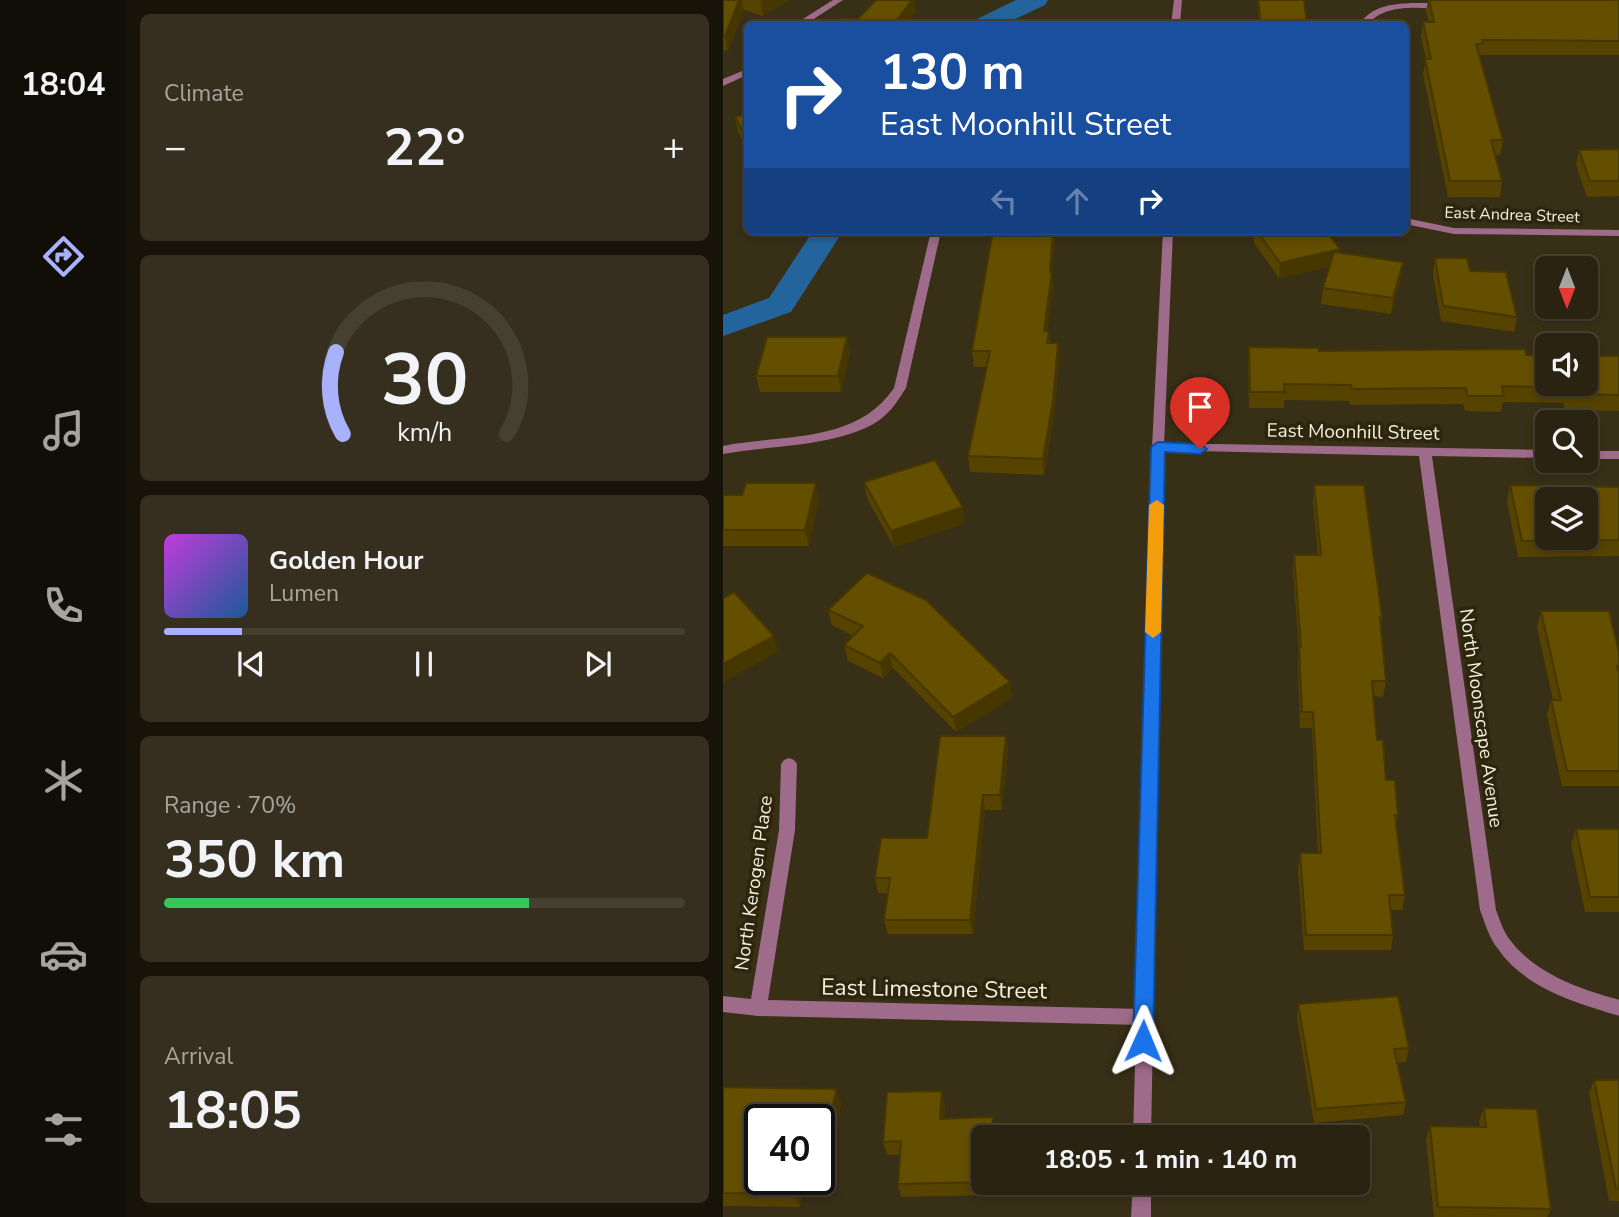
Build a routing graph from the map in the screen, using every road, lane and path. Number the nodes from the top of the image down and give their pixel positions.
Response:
1 (839, 0) edge
2 (1177, 0) edge
3 (1452, 6) edge
4 (804, 21) edge
5 (1176, 21) edge
6 (1367, 21) edge
7 (744, 73) edge
8 (723, 83) edge
9 (1409, 222) edge
10 (1619, 233) edge
11 (935, 235) edge
12 (1168, 235) edge
13 (1158, 447) junction
14 (723, 450) edge
15 (1425, 453) junction
16 (1535, 454) edge
17 (1598, 455) edge
18 (1619, 455) edge
19 (789, 764) dead end
20 (723, 1004) edge
21 (758, 1008) junction
22 (1619, 1008) edge
23 (1143, 1017) junction
24 (1142, 1125) edge
25 (1141, 1195) edge
26 (1141, 1217) edge

1 - 4 street
2 - 5 street
3 - 6 street
7 - 8 street
9 - 10 street, East Andrea Street
11 - 14 street
12 - 13 street
13 - 15 street, East Moonhill Street
13 - 23 street
15 - 16 street, East Moonhill Street
15 - 22 street, North Moonscape Avenue
17 - 18 street
19 - 21 street, North Kerogen Place
20 - 21 street, East Limestone Street
21 - 23 street, East Limestone Street
23 - 24 street
25 - 26 street

